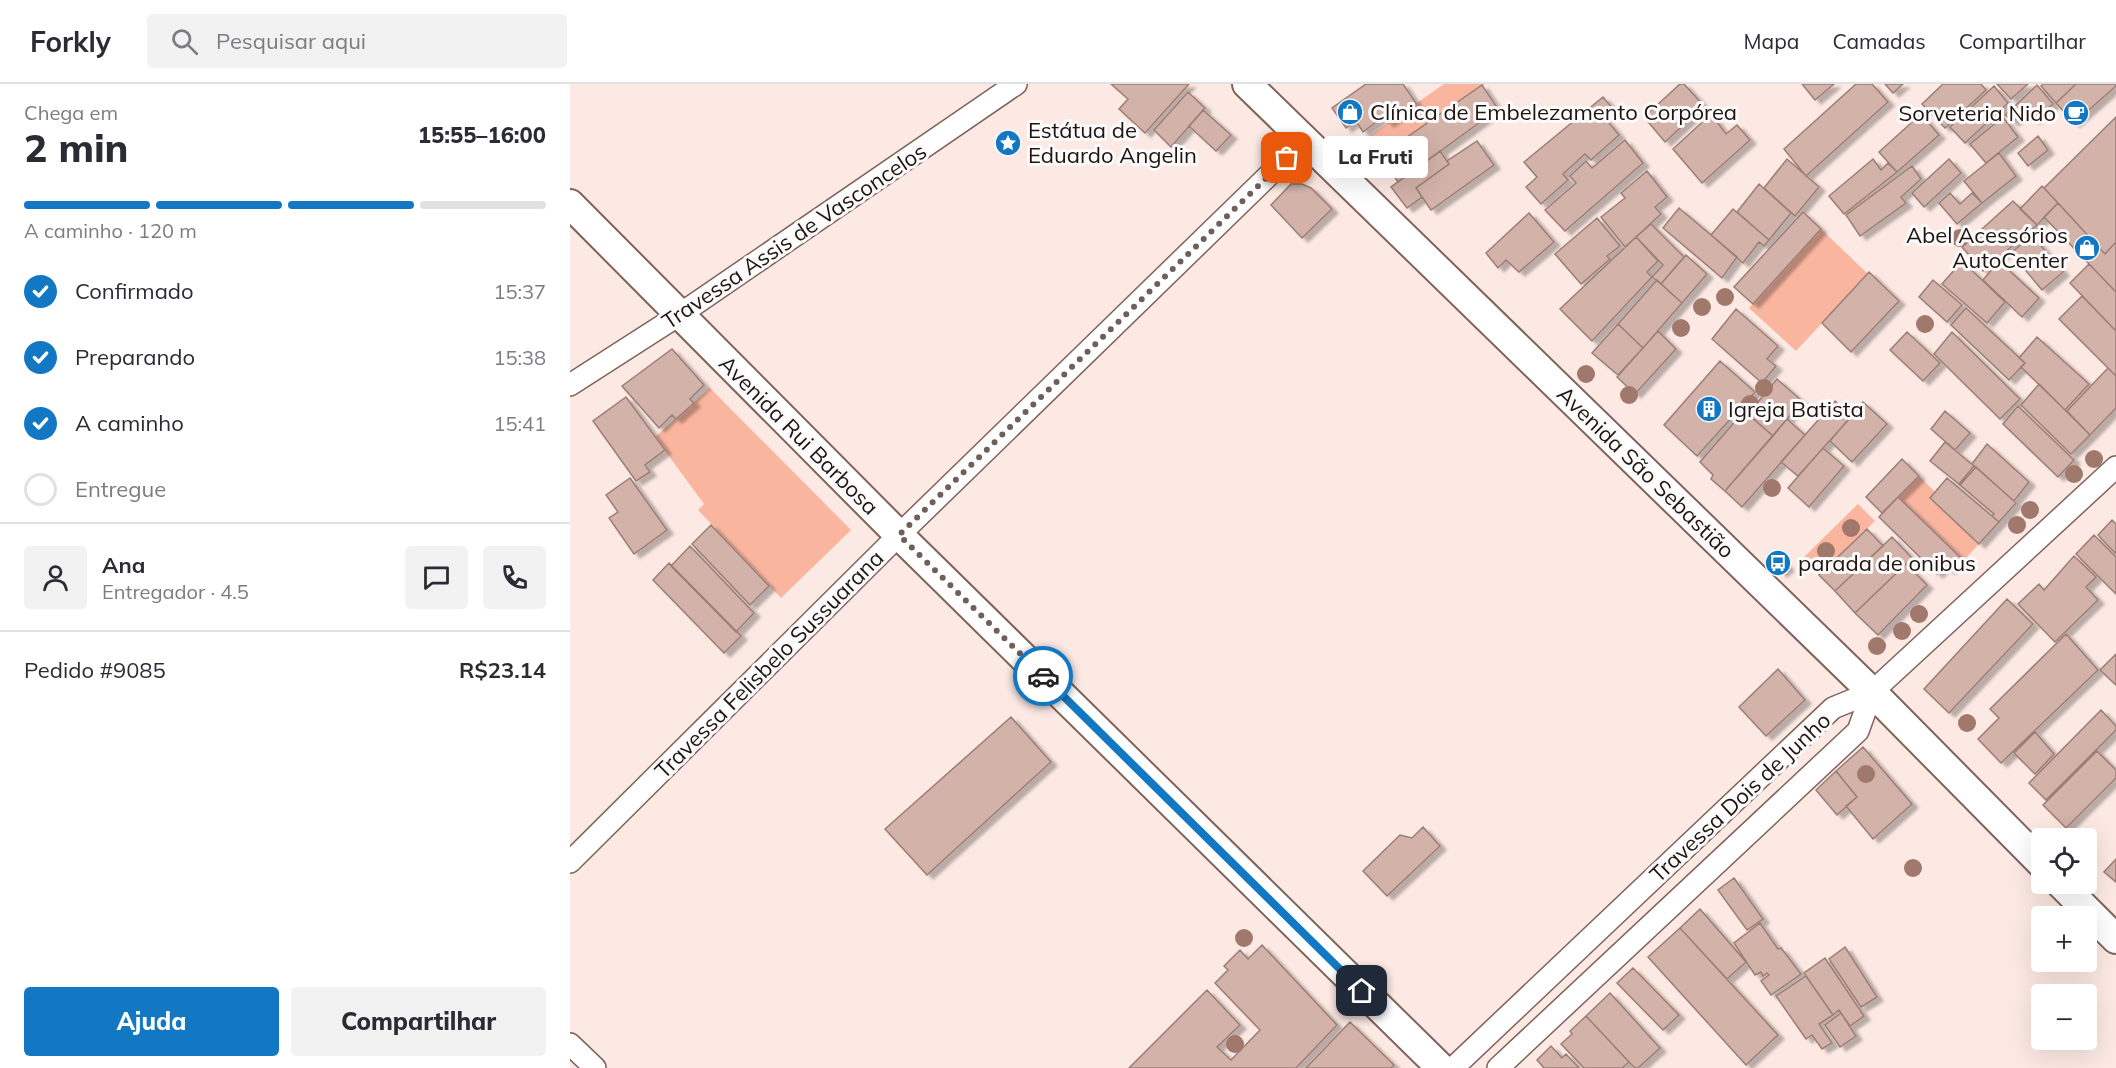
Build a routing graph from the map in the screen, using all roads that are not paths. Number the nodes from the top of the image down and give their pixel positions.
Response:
1 (1016, 84) edge
2 (1247, 84) edge
3 (1305, 141) junction
4 (570, 204) edge
5 (679, 315) junction
6 (570, 385) edge
7 (2116, 467) edge
8 (899, 535) junction
9 (1872, 692) junction
10 (2031, 853) edge
11 (570, 862) edge
12 (2071, 894) edge
13 (2116, 939) edge
14 (570, 1044) edge
15 (594, 1068) edge
16 (1441, 1068) edge
17 (1453, 1068) edge
18 (1498, 1068) edge

1 - 5 street, Travessa Assis de Vasconcelos
2 - 3 main road, Avenida São Sebastião
3 - 8 street, Travessa Felisbelo Sussuarana
3 - 9 main road, Avenida São Sebastião
4 - 5 main road, Avenida Rui Barbosa
5 - 6 street, Travessa Assis de Vasconcelos
5 - 8 main road, Avenida Rui Barbosa
7 - 9 street, Travessa Dois de Junho
8 - 11 street, Travessa Felisbelo Sussuarana
8 - 16 main road, Avenida Rui Barbosa
9 - 10 main road, Avenida São Sebastião
9 - 17 street, Travessa Dois de Junho
9 - 18 street
12 - 13 main road
14 - 15 street

